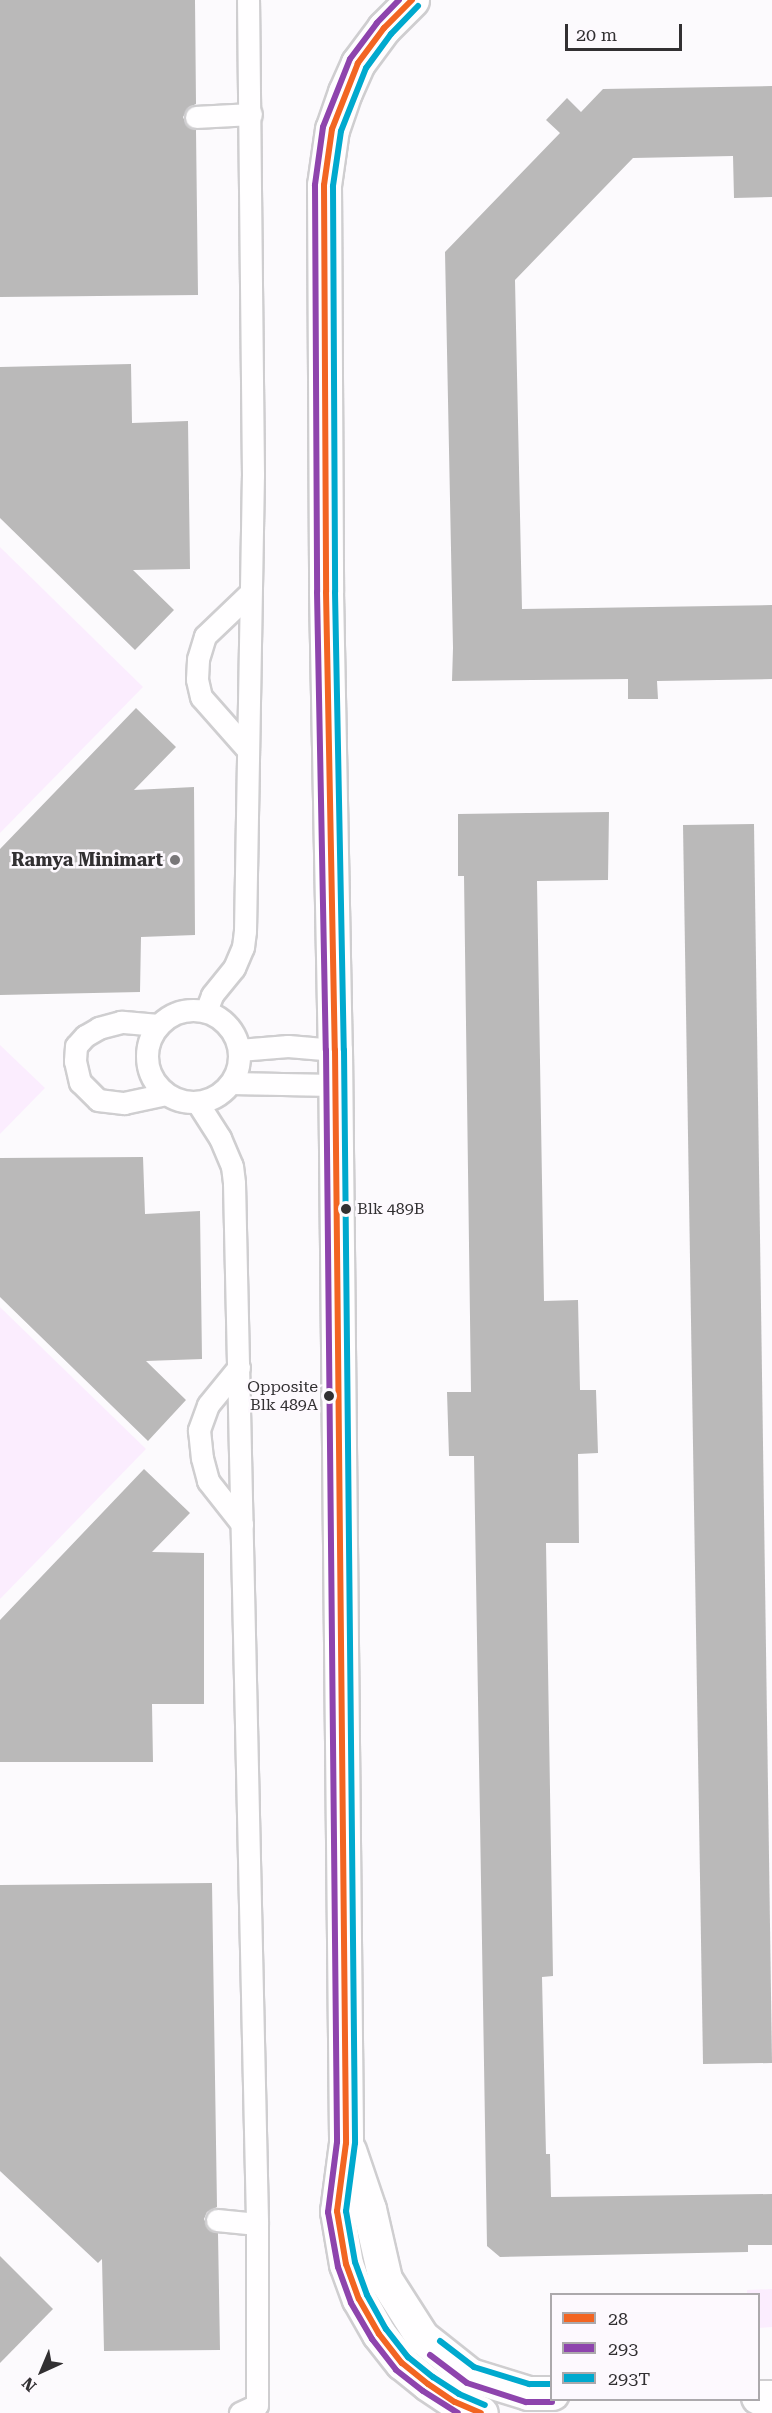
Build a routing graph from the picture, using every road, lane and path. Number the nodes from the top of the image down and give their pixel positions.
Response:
1 (248, 0) edge
2 (412, 0) edge
3 (251, 114) junction
4 (196, 117) dead end
5 (249, 594) junction
6 (247, 749) junction
7 (206, 1011) junction
8 (158, 1025) junction
9 (239, 1050) junction
10 (335, 1050) junction
11 (231, 1083) junction
12 (333, 1085) junction
13 (166, 1094) junction
14 (197, 1102) junction
15 (239, 1366) junction
16 (242, 1524) junction
17 (346, 2143) junction
18 (217, 2220) dead end
19 (257, 2224) junction
20 (550, 2393) edge
21 (240, 2413) edge
22 (481, 2413) edge

1 - 3 lane
2 - 10 street
3 - 4 lane
3 - 5 lane
5 - 6 lane
5 - 6 lane
6 - 7 lane
7 - 8 lane
7 - 9 lane
8 - 13 lane
8 - 13 lane
9 - 10 lane
9 - 11 lane
10 - 12 street
11 - 12 lane
11 - 14 lane
12 - 17 street
13 - 14 lane
14 - 15 lane
15 - 16 lane
15 - 16 lane
16 - 19 lane
17 - 20 street
17 - 22 street
18 - 19 lane
19 - 21 lane

